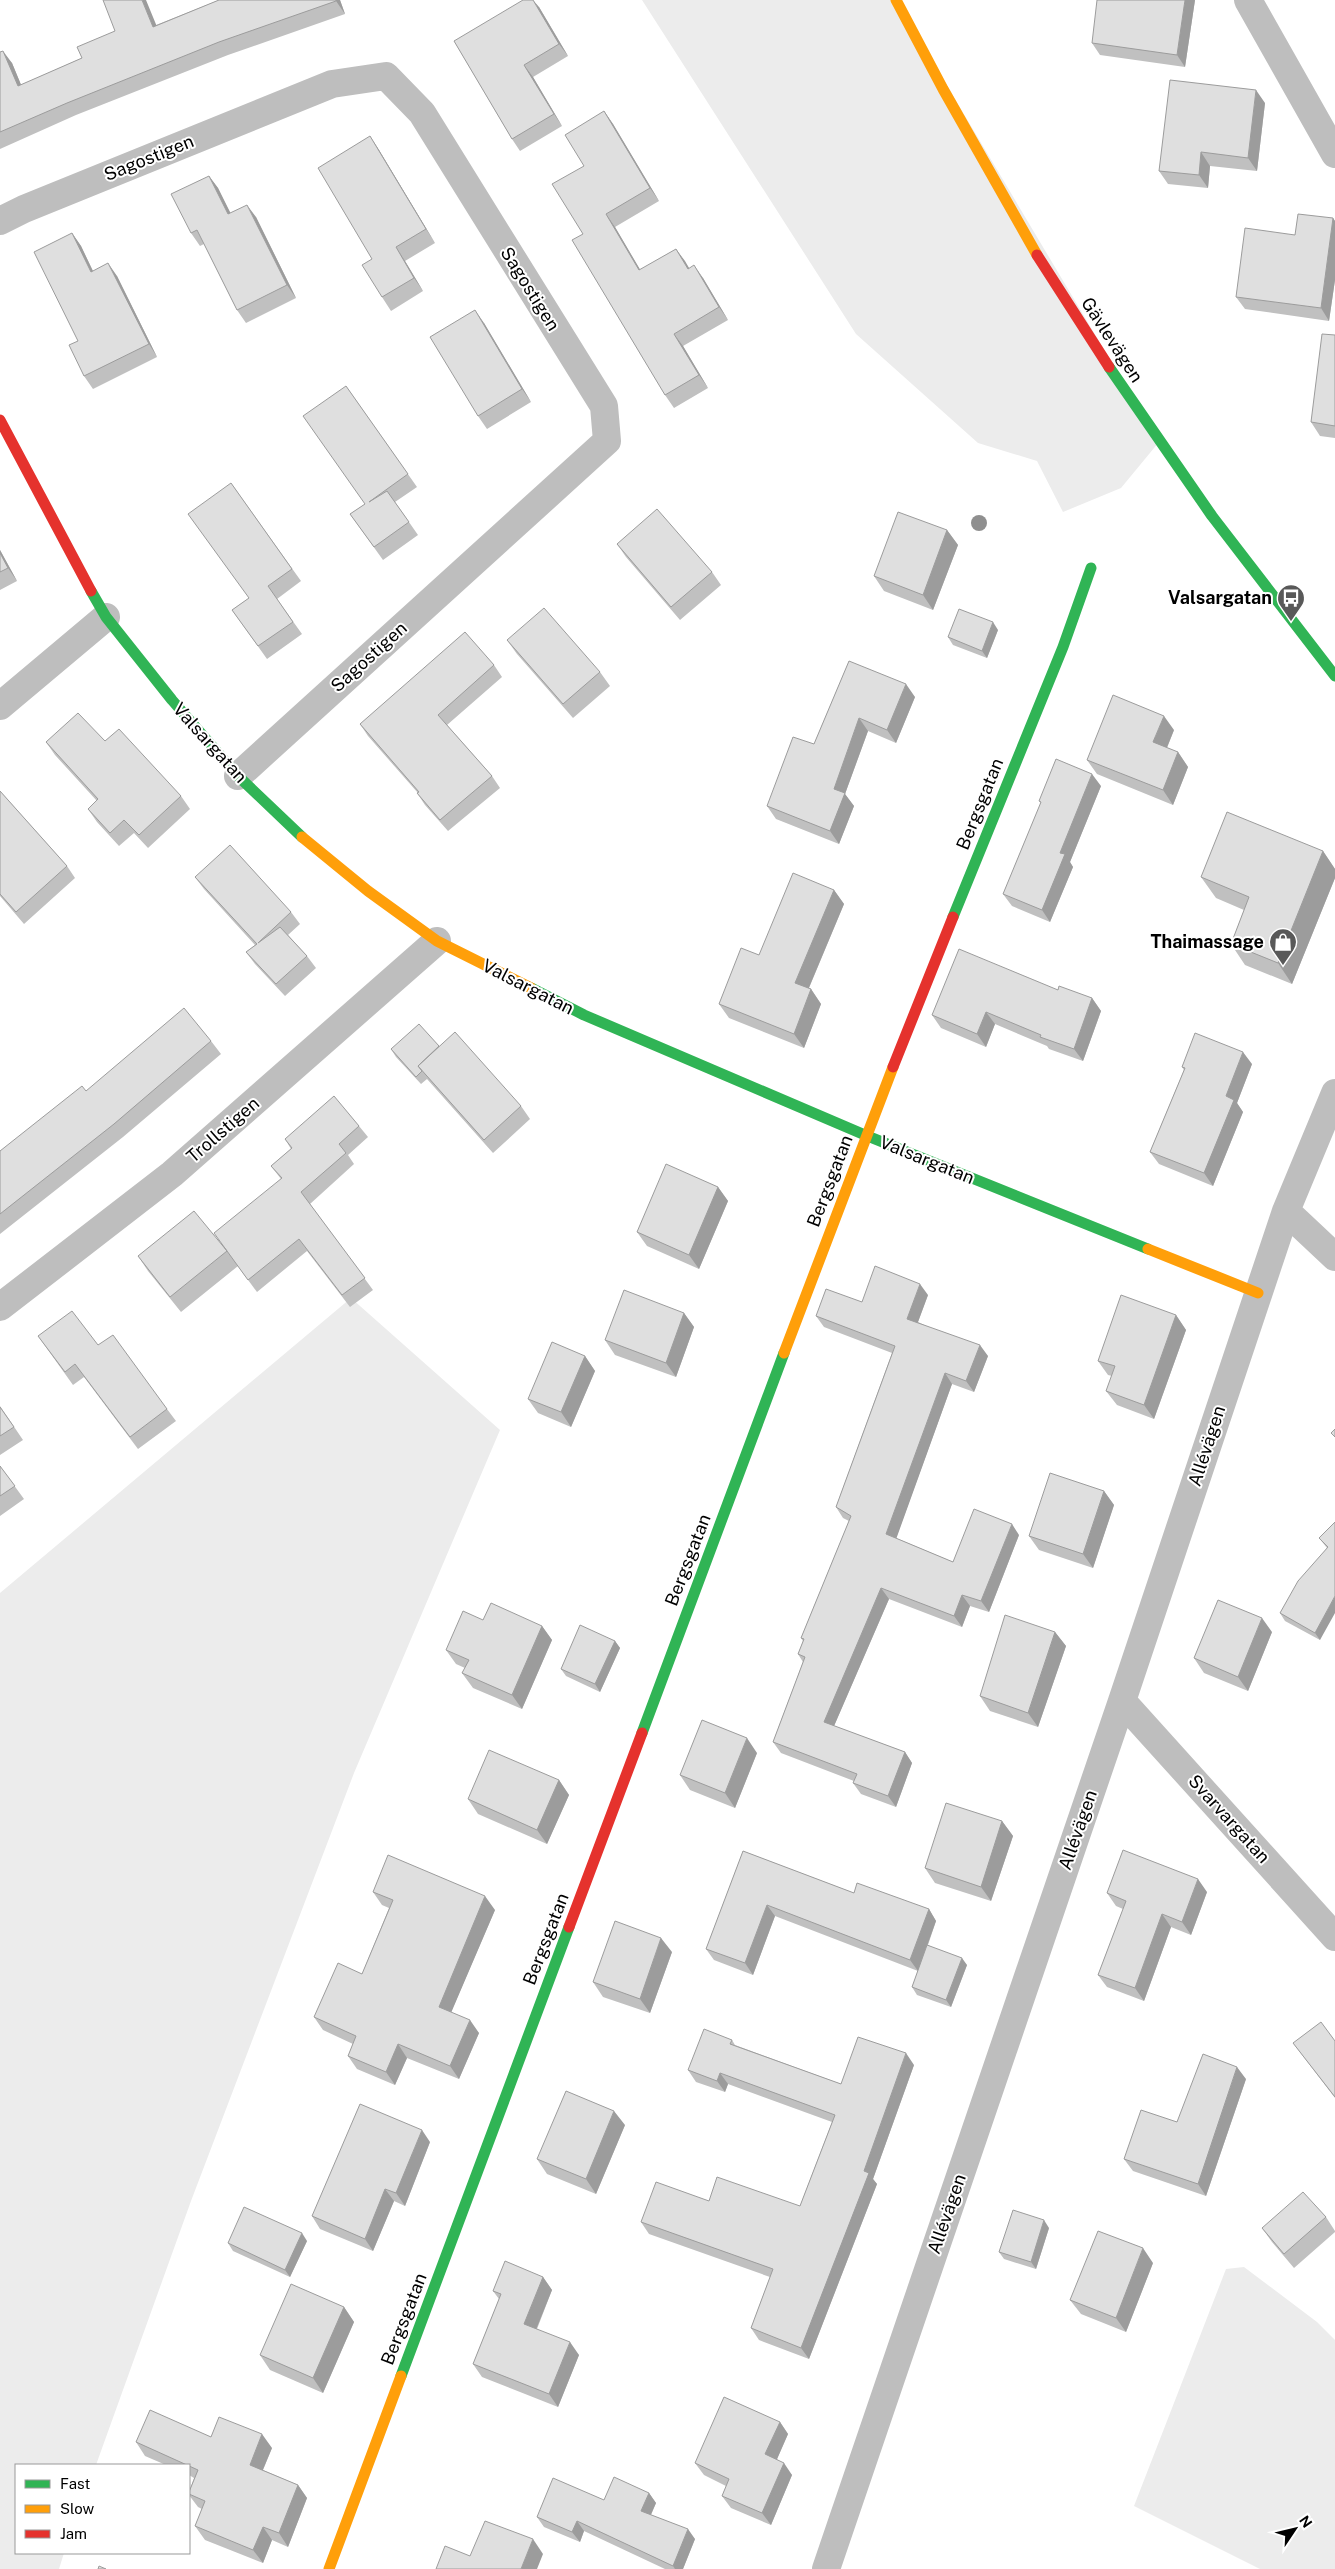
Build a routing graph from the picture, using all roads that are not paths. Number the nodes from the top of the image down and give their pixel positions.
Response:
1 (896, 0) edge
2 (1248, 0) edge
3 (1335, 154) edge
4 (0, 221) edge
5 (0, 420) edge
6 (1091, 568) dead end
7 (106, 618) junction
8 (1335, 676) edge
9 (0, 706) edge
10 (238, 776) junction
11 (437, 941) junction
12 (1335, 1094) edge
13 (865, 1135) junction
14 (1286, 1211) junction
15 (1335, 1257) edge
16 (1258, 1293) junction
17 (0, 1307) edge
18 (1122, 1701) junction
19 (1335, 1937) edge
20 (329, 2569) edge
21 (826, 2569) edge

1 - 8 street, Gävlevägen
2 - 3 street
4 - 10 street, Sagostigen
5 - 7 street, Valsargatan
6 - 13 street, Bergsgatan
7 - 9 street
7 - 10 street, Valsargatan
10 - 11 street, Valsargatan
11 - 13 street, Valsargatan
11 - 17 street, Trollstigen
12 - 14 street, Allévägen
13 - 16 street, Valsargatan
13 - 20 street, Bergsgatan
14 - 15 street
14 - 16 street, Allévägen
16 - 18 street, Allévägen
18 - 19 street, Svarvargatan
18 - 21 street, Allévägen

